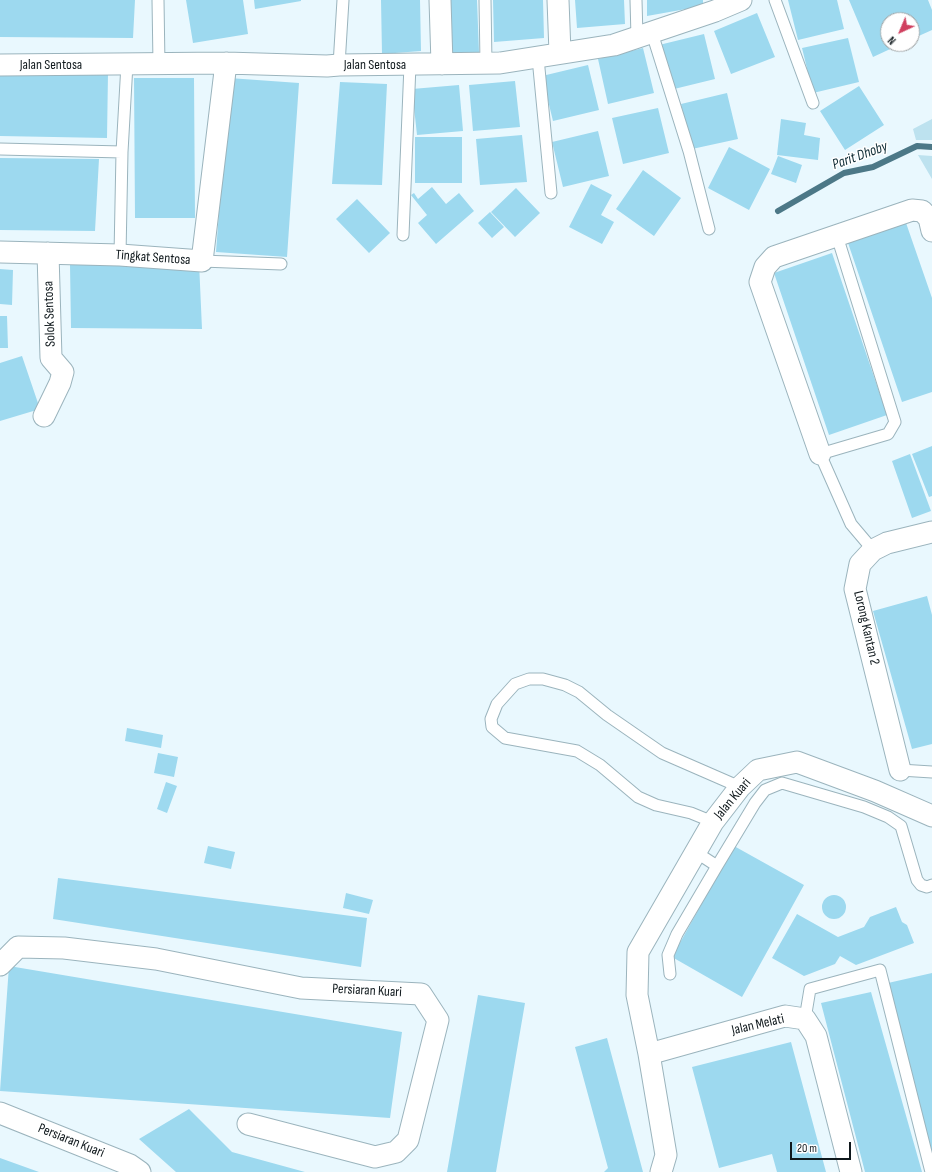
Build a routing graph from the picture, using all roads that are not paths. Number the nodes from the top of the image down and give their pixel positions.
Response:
1 (158, 0) edge
2 (343, 0) edge
3 (440, 0) edge
4 (485, 0) edge
5 (558, 0) edge
6 (636, 0) edge
7 (741, 0) edge
8 (775, 0) edge
9 (714, 6) edge
10 (644, 35) junction
11 (560, 53) junction
12 (538, 58) junction
13 (226, 63) junction
14 (486, 63) junction
15 (127, 64) junction
16 (159, 64) junction
17 (442, 64) junction
18 (0, 65) edge
19 (339, 65) junction
20 (410, 65) junction
21 (813, 103) dead end
22 (0, 149) edge
23 (122, 152) junction
24 (552, 193) dead end
25 (709, 229) dead end
26 (932, 231) edge
27 (403, 235) dead end
28 (837, 236) junction
29 (0, 252) edge
30 (48, 253) junction
31 (120, 255) junction
32 (202, 261) junction
33 (282, 264) dead end
34 (44, 416) dead end
35 (820, 454) junction
36 (932, 532) edge
37 (873, 550) junction
38 (900, 770) joint
39 (932, 772) edge
40 (740, 787) junction
41 (932, 816) edge
42 (713, 822) junction
43 (694, 851) junction
44 (717, 866) junction
45 (932, 885) edge
46 (0, 965) edge
47 (670, 974) dead end
48 (805, 1019) junction
49 (649, 1054) junction
50 (0, 1113) edge
51 (248, 1124) dead end
52 (140, 1172) edge
53 (661, 1172) edge
54 (851, 1172) edge
55 (932, 1172) edge

1 - 16 lane
2 - 19 lane
3 - 17 street
4 - 14 lane
5 - 11 street
6 - 10 lane
7 - 9 street, Jalan Sentosa
8 - 21 lane
9 - 10 street, Jalan Sentosa
10 - 11 street, Jalan Sentosa
10 - 25 lane
11 - 12 street, Jalan Sentosa
12 - 14 street, Jalan Sentosa
12 - 24 lane
13 - 16 street, Jalan Sentosa
13 - 19 street, Jalan Sentosa
13 - 32 street, Tingkat Sentosa
14 - 17 street, Jalan Sentosa
15 - 16 street, Jalan Sentosa
15 - 18 street, Jalan Sentosa
15 - 23 lane
17 - 20 street, Jalan Sentosa
19 - 20 street, Jalan Sentosa
20 - 27 lane
22 - 23 lane
23 - 31 lane
26 - 28 street
28 - 35 street
28 - 35 lane
29 - 30 street, Tingkat Sentosa
30 - 31 street, Tingkat Sentosa
30 - 34 street, Solok Sentosa
31 - 32 street, Tingkat Sentosa
32 - 33 lane
35 - 37 lane
36 - 37 street, Lorong Kantan 2
37 - 38 street, Lorong Kantan 2
38 - 39 lane
40 - 41 street, Jalan Kuari
40 - 42 street, Jalan Kuari
40 - 42 lane
42 - 43 street, Jalan Kuari
43 - 44 lane
43 - 49 street, Jalan Kuari
44 - 45 lane
44 - 47 lane
46 - 51 street, Persiaran Kuari
48 - 49 street, Jalan Melati
48 - 54 street, Jalan Melati
48 - 55 lane
49 - 53 street
50 - 52 street, Persiaran Kuari

